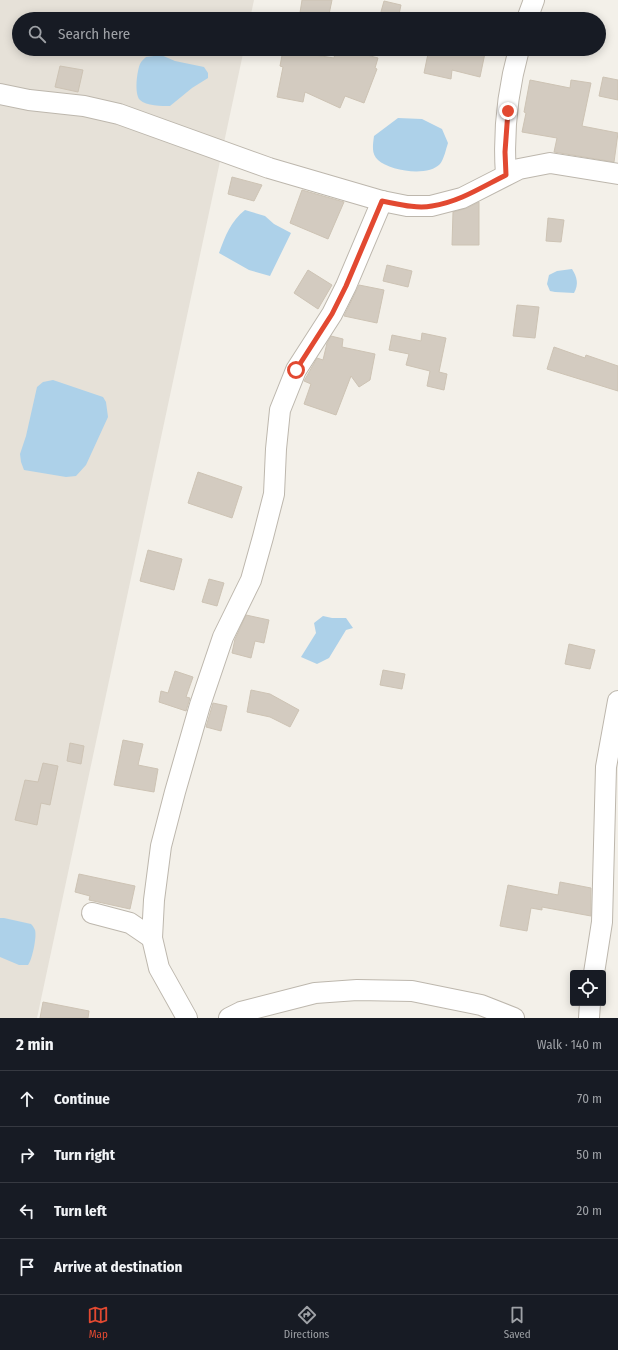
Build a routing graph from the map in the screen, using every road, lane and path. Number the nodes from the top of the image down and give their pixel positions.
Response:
1 (534, 0) edge
2 (530, 12) edge
3 (517, 56) edge
4 (0, 94) edge
5 (618, 174) edge
6 (506, 175) junction
7 (382, 201) junction
8 (618, 701) edge
9 (92, 914) dead end
10 (152, 938) junction
11 (594, 970) edge
12 (590, 1006) edge
13 (187, 1018) edge
14 (229, 1018) edge
15 (514, 1018) edge
16 (589, 1018) edge

1 - 2 street
3 - 6 street
4 - 7 street
5 - 6 street
6 - 7 street
7 - 10 street
8 - 11 street
9 - 10 street
10 - 13 street
12 - 16 street
14 - 15 street

